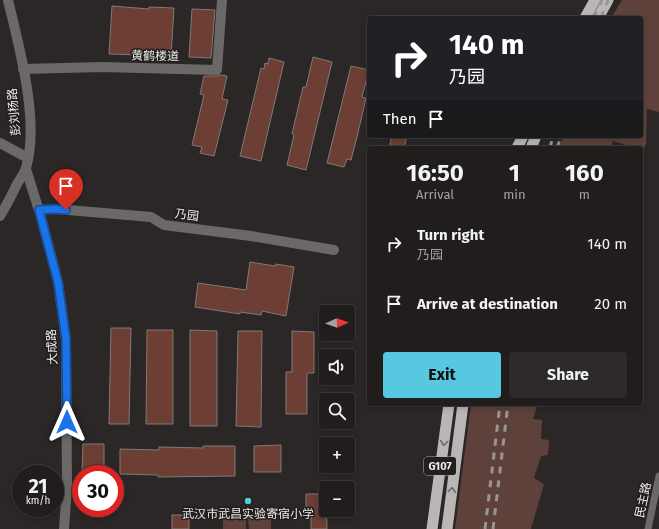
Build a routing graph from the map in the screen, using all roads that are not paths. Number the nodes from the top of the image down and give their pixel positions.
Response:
1 (8, 0) edge
2 (222, 0) edge
3 (595, 0) edge
4 (608, 0) edge
5 (586, 16) edge
6 (599, 16) edge
7 (23, 69) junction
8 (0, 143) edge
9 (28, 158) junction
10 (26, 169) junction
11 (39, 210) junction
12 (0, 216) edge
13 (334, 250) dead end
14 (449, 406) edge
15 (463, 406) edge
16 (659, 476) edge
17 (64, 529) edge
18 (432, 529) edge
19 (447, 529) edge
20 (648, 529) edge

1 - 7 street, 彭刘杨路
2 - 7 street, 黄鹤楼道
3 - 5 highway
4 - 6 highway
7 - 9 street, 彭刘杨路
8 - 9 street
9 - 10 street, 彭刘杨路
10 - 11 street, 大成路
10 - 12 street, 彭刘杨路
11 - 13 street, 乃园
11 - 17 street, 大成路
14 -> 18 highway, G107
19 -> 15 highway, G107
16 - 20 street, 民主路

